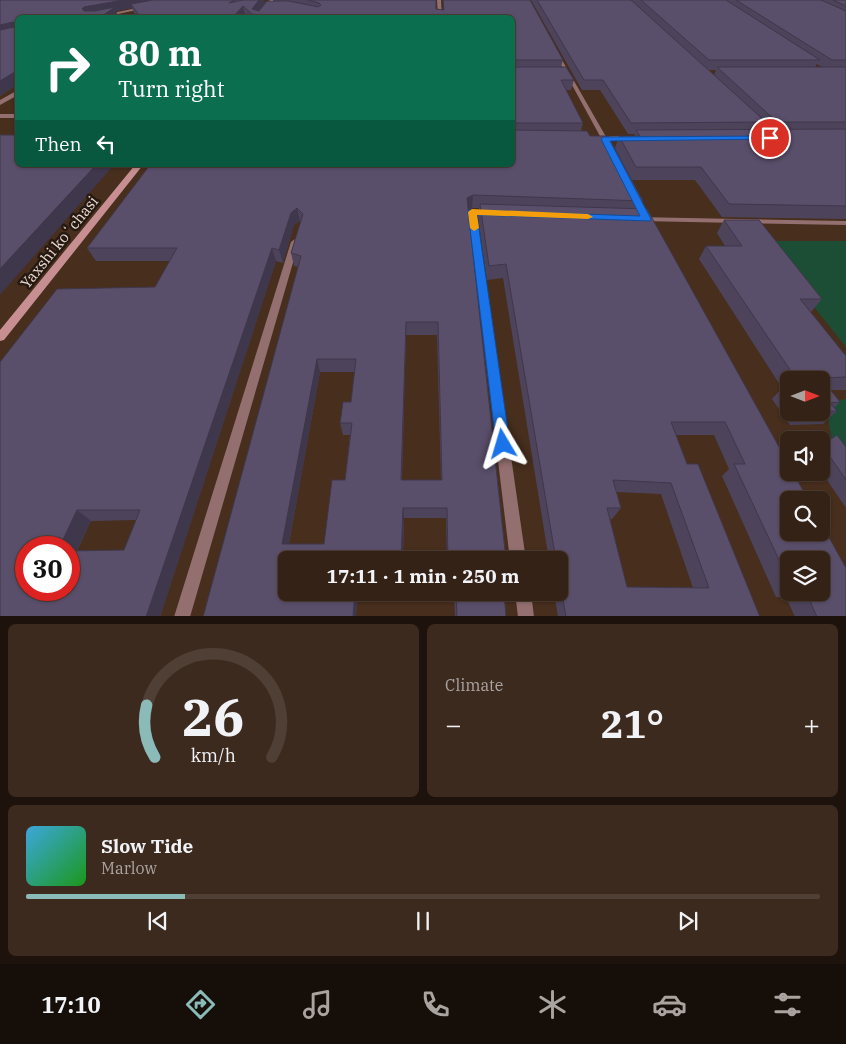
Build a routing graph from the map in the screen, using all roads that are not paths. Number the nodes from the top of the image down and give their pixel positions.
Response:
1 (272, 0) edge
2 (440, 0) edge
3 (148, 6) edge
4 (266, 7) junction
5 (275, 7) edge
6 (104, 15) edge
7 (260, 15) edge
8 (440, 15) edge
9 (550, 41) edge
10 (15, 94) edge
11 (0, 104) edge
12 (0, 116) edge
13 (15, 116) edge
14 (634, 138) edge
15 (587, 139) edge
16 (605, 139) junction
17 (614, 155) edge
18 (137, 167) edge
19 (501, 213) edge
20 (627, 218) edge
21 (846, 223) edge
22 (300, 226) edge
23 (0, 337) edge
24 (517, 551) edge
25 (524, 601) edge
26 (182, 616) edge
27 (526, 616) edge

1 - 4 street
2 - 8 street
3 - 6 street
4 - 5 street
4 - 7 street
9 - 16 street
10 - 11 street
12 - 13 street
14 - 16 street
15 - 16 street
16 - 17 street
18 - 23 street, Yaxshi koʻchasi
19 - 24 street
20 - 21 street
22 - 26 street
25 - 27 street

